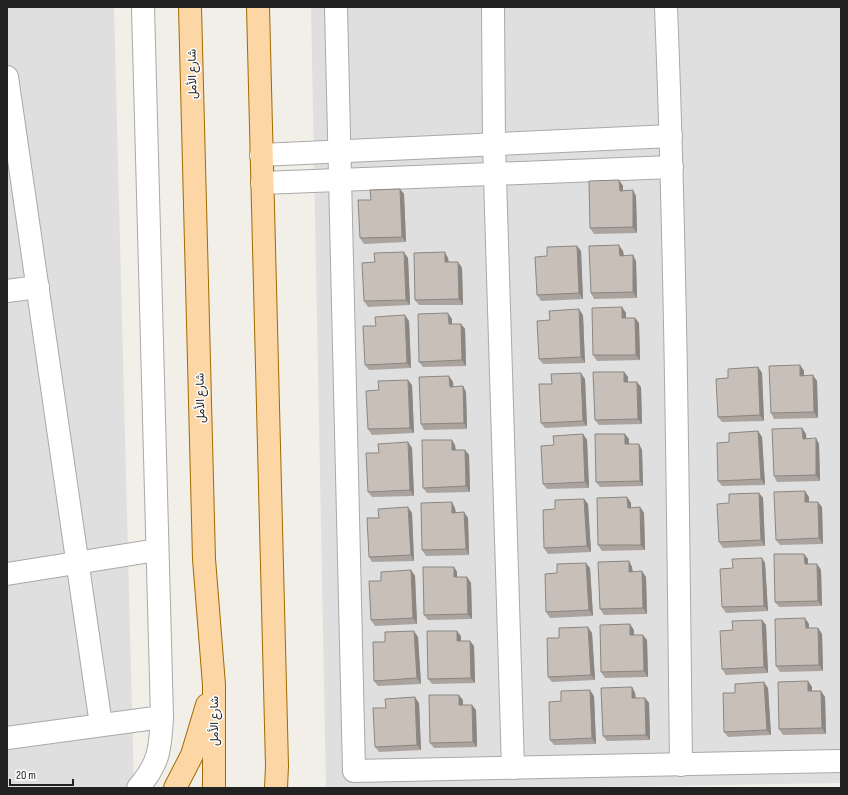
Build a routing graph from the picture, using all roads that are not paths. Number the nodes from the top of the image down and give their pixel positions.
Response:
1 (143, 7) edge
2 (190, 7) edge
3 (258, 7) edge
4 (336, 7) edge
5 (493, 7) edge
6 (666, 7) edge
7 (8, 88) edge
8 (671, 136) junction
9 (494, 144) junction
10 (340, 152) junction
11 (261, 155) junction
12 (672, 167) junction
13 (495, 173) junction
14 (340, 179) junction
15 (262, 183) junction
16 (38, 287) junction
17 (7, 291) edge
18 (157, 550) junction
19 (78, 562) junction
20 (7, 574) edge
21 (214, 685) junction
22 (162, 717) junction
23 (101, 725) junction
24 (7, 738) edge
25 (841, 762) edge
26 (681, 765) junction
27 (513, 768) junction
28 (138, 788) edge
29 (175, 788) edge
30 (214, 788) edge
31 (276, 788) edge

1 - 18 street
2 - 21 main road, شارع الأمل
3 - 11 main road
4 - 10 street
5 - 9 street
6 - 8 street
7 - 16 street
8 - 9 street
8 - 12 street
9 - 10 street
9 - 13 street
10 - 11 street
10 - 14 street
11 - 15 main road
12 - 13 street
12 - 26 street
13 - 14 street
13 - 27 street
14 - 15 street
14 - 27 street
15 - 31 main road
16 - 17 street
16 - 19 street
18 - 19 street
18 - 22 street
19 - 20 street
19 - 23 street
21 - 29 main road
21 - 30 main road, شارع الأمل
22 - 23 street
22 - 28 street
23 - 24 street
25 - 26 street
26 - 27 street

